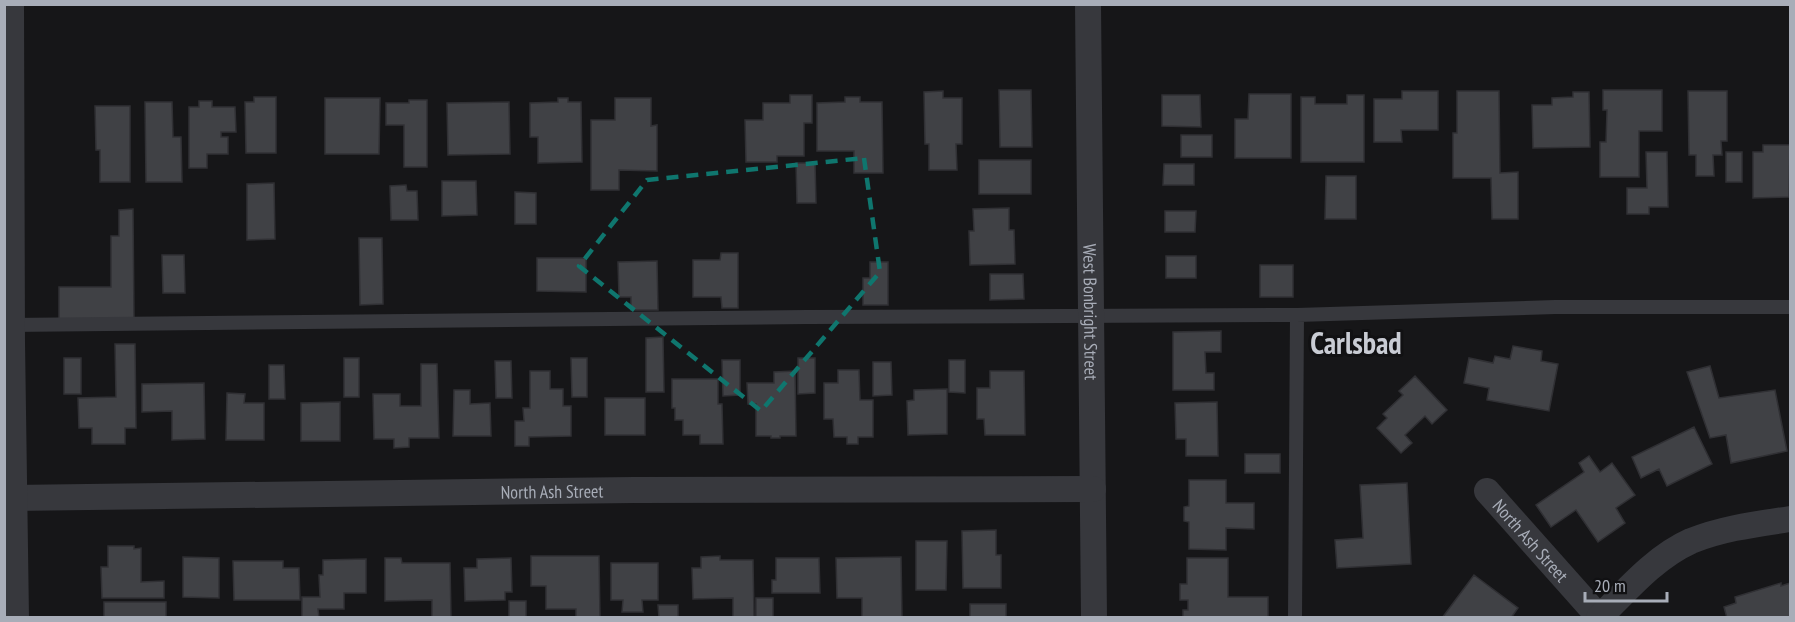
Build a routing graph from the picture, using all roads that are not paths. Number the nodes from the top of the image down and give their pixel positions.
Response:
1 (8, 4) edge
2 (1088, 4) edge
3 (1791, 307) edge
4 (1297, 315) junction
5 (1090, 316) junction
6 (9, 325) junction
7 (1093, 489) junction
8 (1487, 491) dead end
9 (12, 498) junction
10 (1791, 519) edge
11 (1599, 617) edge
12 (13, 618) edge
13 (1094, 618) edge
14 (1295, 618) edge

1 - 6 street
2 - 5 street, West Bonbright Street
3 - 4 lane
4 - 5 lane
4 - 14 lane
5 - 6 lane
5 - 7 street, West Bonbright Street
6 - 9 street
7 - 9 street, North Ash Street
7 - 13 street, West Bonbright Street
8 - 11 street, North Ash Street
9 - 12 street
10 - 11 street, North Ash Street

